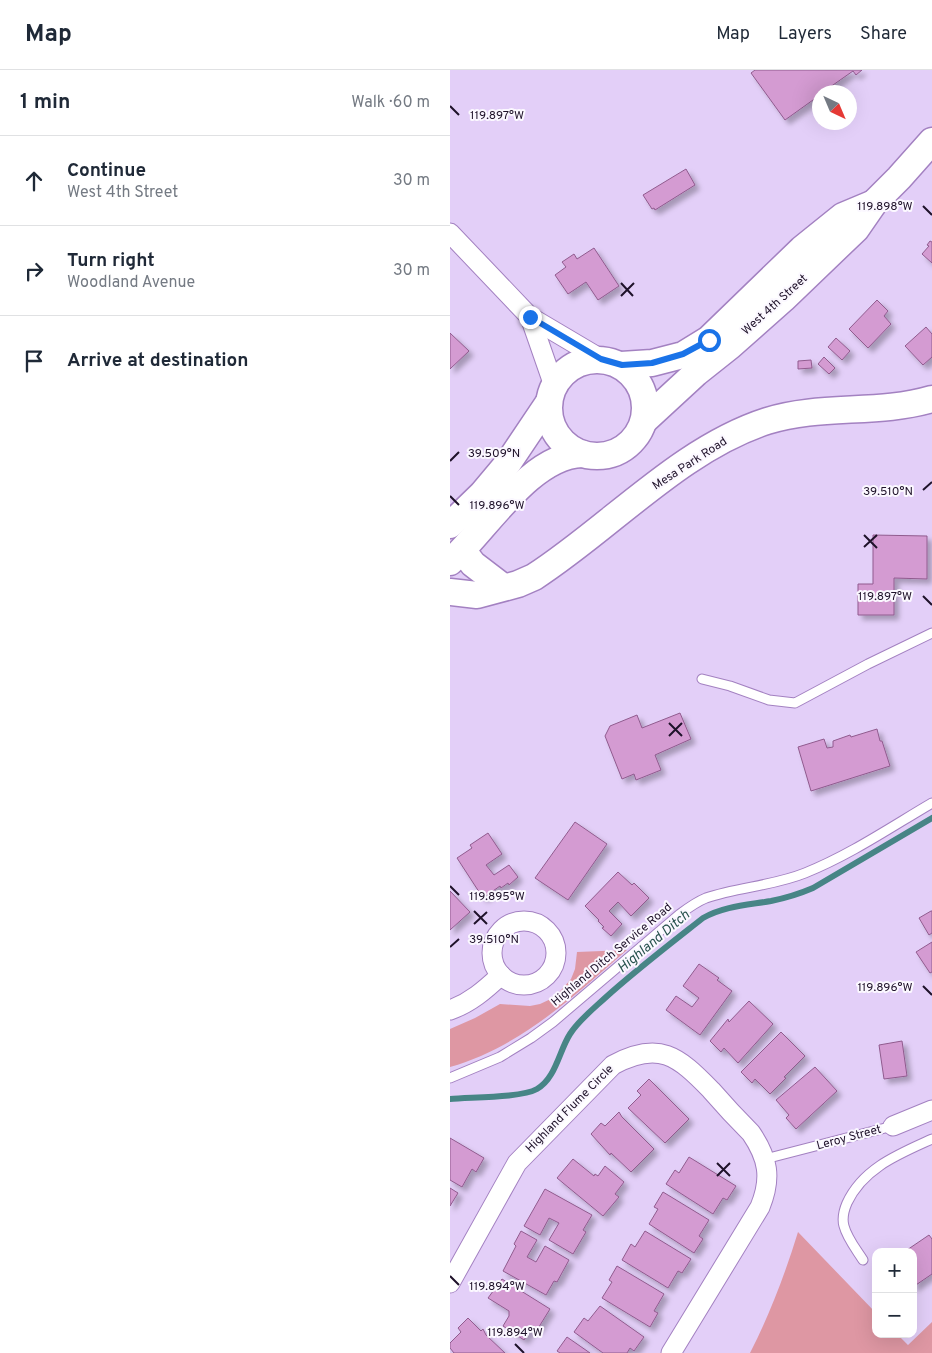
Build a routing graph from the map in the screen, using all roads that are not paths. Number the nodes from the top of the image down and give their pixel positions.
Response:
1 (932, 141) edge
2 (874, 203) junction
3 (450, 233) edge
4 (530, 317) junction
5 (611, 362) junction
6 (551, 394) junction
7 (932, 399) edge
8 (645, 420) junction
9 (582, 454) junction
10 (450, 525) edge
11 (456, 556) edge
12 (503, 587) junction
13 (450, 592) edge
14 (932, 633) edge
15 (702, 679) dead end
16 (932, 803) edge
17 (501, 975) dead end
18 (450, 1010) edge
19 (450, 1078) edge
20 (932, 1110) edge
21 (893, 1126) joint
22 (932, 1139) edge
23 (765, 1159) junction
24 (863, 1260) dead end
25 (450, 1283) edge
26 (671, 1353) edge

1 - 2 main road, West 4th Street
2 - 5 main road, West 4th Street
2 - 8 main road, West 4th Street
3 - 4 street
4 - 5 street
4 - 6 street
5 - 6 main road
5 - 8 main road
6 - 9 main road
6 - 10 main road
7 - 12 main road, Mesa Park Road
8 - 9 main road
9 - 11 main road
11 - 12 main road
12 - 13 main road, Mesa Park Road
14 - 15 lane
16 - 19 lane, Highland Ditch Service Road
17 - 18 street
20 - 21 street, Leroy Street
21 - 23 lane, Leroy Street
22 - 24 lane
23 - 25 street, Highland Flume Circle
23 - 26 street, Highland Flume Circle

